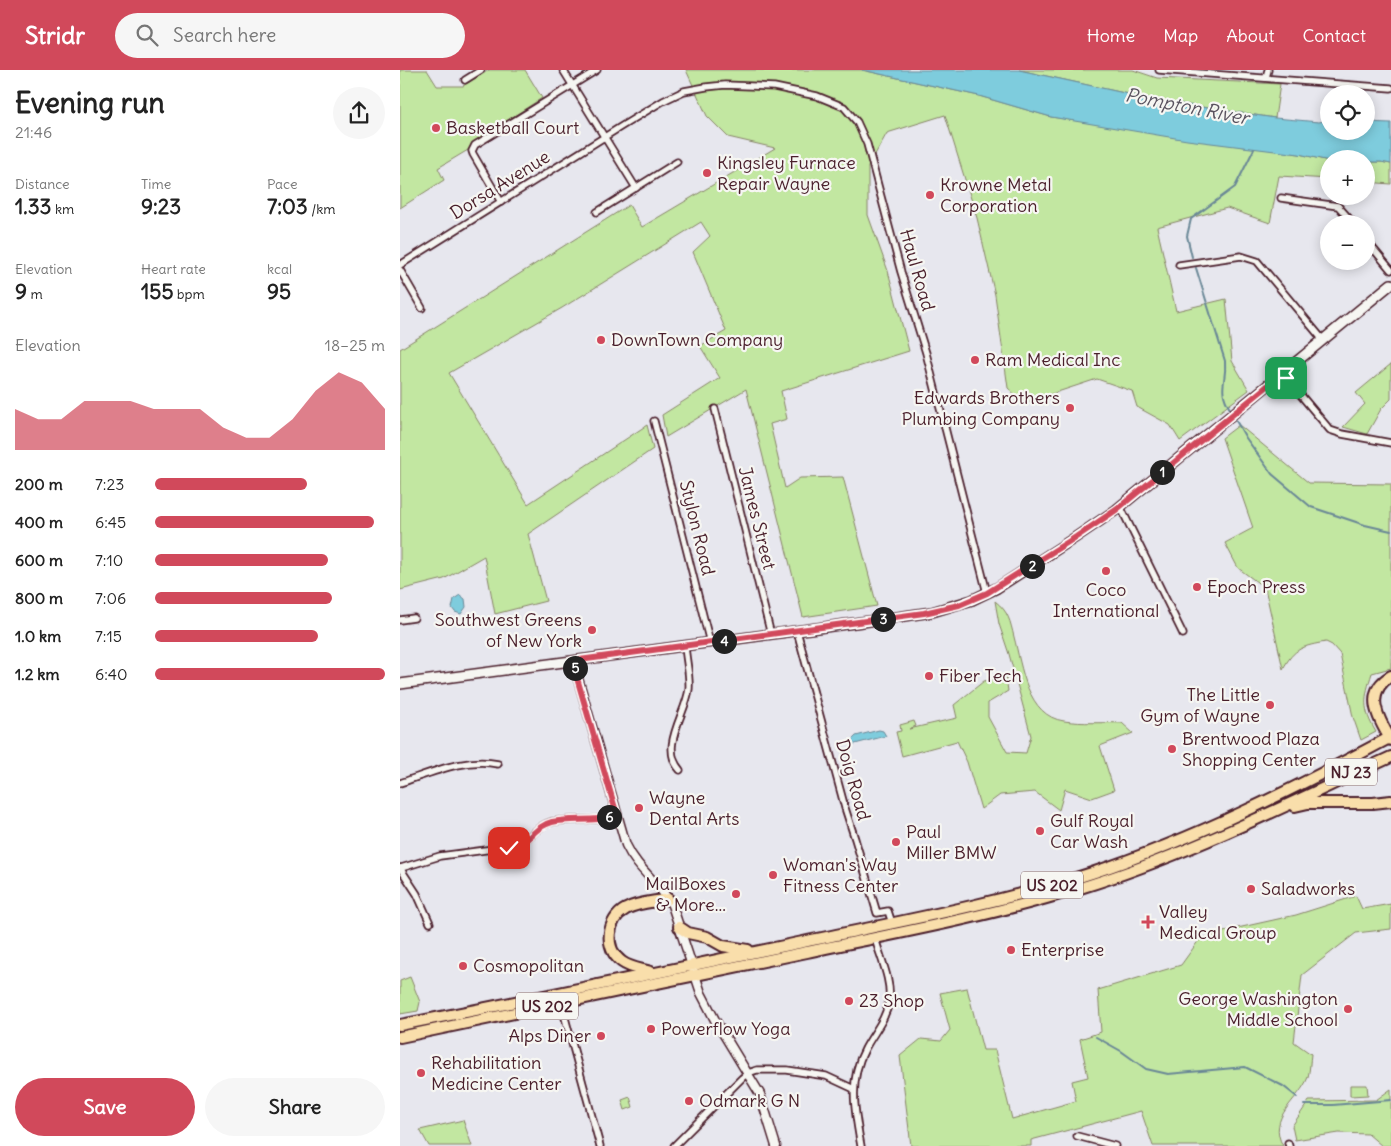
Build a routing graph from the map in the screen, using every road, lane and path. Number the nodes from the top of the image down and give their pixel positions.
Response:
1 (481, 70) edge
2 (563, 70) edge
3 (597, 70) edge
4 (1159, 70) edge
5 (1268, 70) edge
6 (1228, 72) edge
7 (1266, 77) junction
8 (465, 80) dead end
9 (572, 85) junction
10 (1391, 88) edge
11 (696, 89) joint
12 (604, 136) junction
13 (677, 162) dead end
14 (636, 188) junction
15 (1282, 198) dead end
16 (501, 202) junction
17 (597, 212) dead end
18 (1347, 215) edge
19 (1375, 251) edge
20 (400, 265) edge
21 (1179, 265) dead end
22 (400, 270) edge
23 (1391, 270) edge
24 (1389, 289) edge
25 (422, 308) dead end
26 (1323, 340) junction
27 (1282, 374) junction
28 (715, 409) dead end
29 (654, 421) dead end
30 (1391, 443) edge
31 (1120, 506) junction
32 (987, 593) junction
33 (414, 618) dead end
34 (400, 620) edge
35 (796, 631) junction
36 (1183, 634) dead end
37 (771, 635) junction
38 (710, 643) junction
39 (685, 646) junction
40 (572, 661) junction
41 (1391, 676) edge
42 (400, 684) edge
43 (1391, 738) edge
44 (1376, 745) junction
45 (1390, 753) edge
46 (498, 764) dead end
47 (680, 770) dead end
48 (400, 783) edge
49 (1313, 793) joint
50 (1391, 801) edge
51 (1282, 808) junction
52 (617, 815) junction
53 (400, 868) edge
54 (668, 899) junction
55 (430, 923) dead end
56 (892, 923) junction
57 (679, 927) junction
58 (875, 938) junction
59 (764, 950) junction
60 (692, 965) junction
61 (654, 972) junction
62 (695, 975) junction
63 (561, 1003) junction
64 (400, 1025) edge
65 (400, 1036) edge
66 (748, 1073) junction
67 (854, 1089) junction
68 (1077, 1136) dead end
69 (600, 1146) edge
70 (674, 1146) edge
71 (776, 1146) edge
72 (861, 1146) edge
73 (1115, 1146) edge

1 - 8 street
2 - 9 street
3 - 9 street
4 - 6 street
5 - 7 street
6 - 7 street
7 - 10 street
9 - 12 street
9 - 16 street
11 - 12 street, Dorsa Avenue
11 - 32 street, Haul Road
12 - 14 street
12 - 16 street, Dorsa Avenue
13 - 14 street
14 - 17 street
15 - 18 street
16 - 20 street, Dorsa Avenue
19 - 23 street
21 - 26 street
22 - 25 street
24 - 26 main road
26 - 27 main road
27 - 30 street
27 - 31 main road
28 - 37 street, James Street
29 - 38 street, Stylon Road
31 - 32 main road
31 - 36 street
32 - 35 main road
33 - 34 street
35 - 37 main road
35 - 56 street, Doig Road
37 - 38 main road
38 - 39 main road
39 - 40 main road
39 - 47 street
40 - 42 main road
40 - 52 street
41 - 43 highway
43 - 44 highway, US 202
44 - 45 highway
44 - 56 highway, US 202
45 - 49 highway, NJ 23
46 - 48 street
49 - 51 highway, US 202
50 - 51 highway
51 - 58 highway, US 202
52 - 53 street
52 - 54 street
53 - 55 street
54 - 57 street
54 - 61 highway
56 - 59 highway, US 202
57 - 59 highway
57 - 60 street
58 - 62 highway, US 202
58 - 67 street
59 - 60 highway, US 202
60 - 61 highway, US 202
60 - 62 street
61 - 64 highway, US 202
62 - 63 highway, US 202
62 - 66 street
63 - 65 highway, US 202
63 - 69 street
66 - 67 street
66 - 70 street
66 - 71 street
67 - 72 street
68 - 73 street

